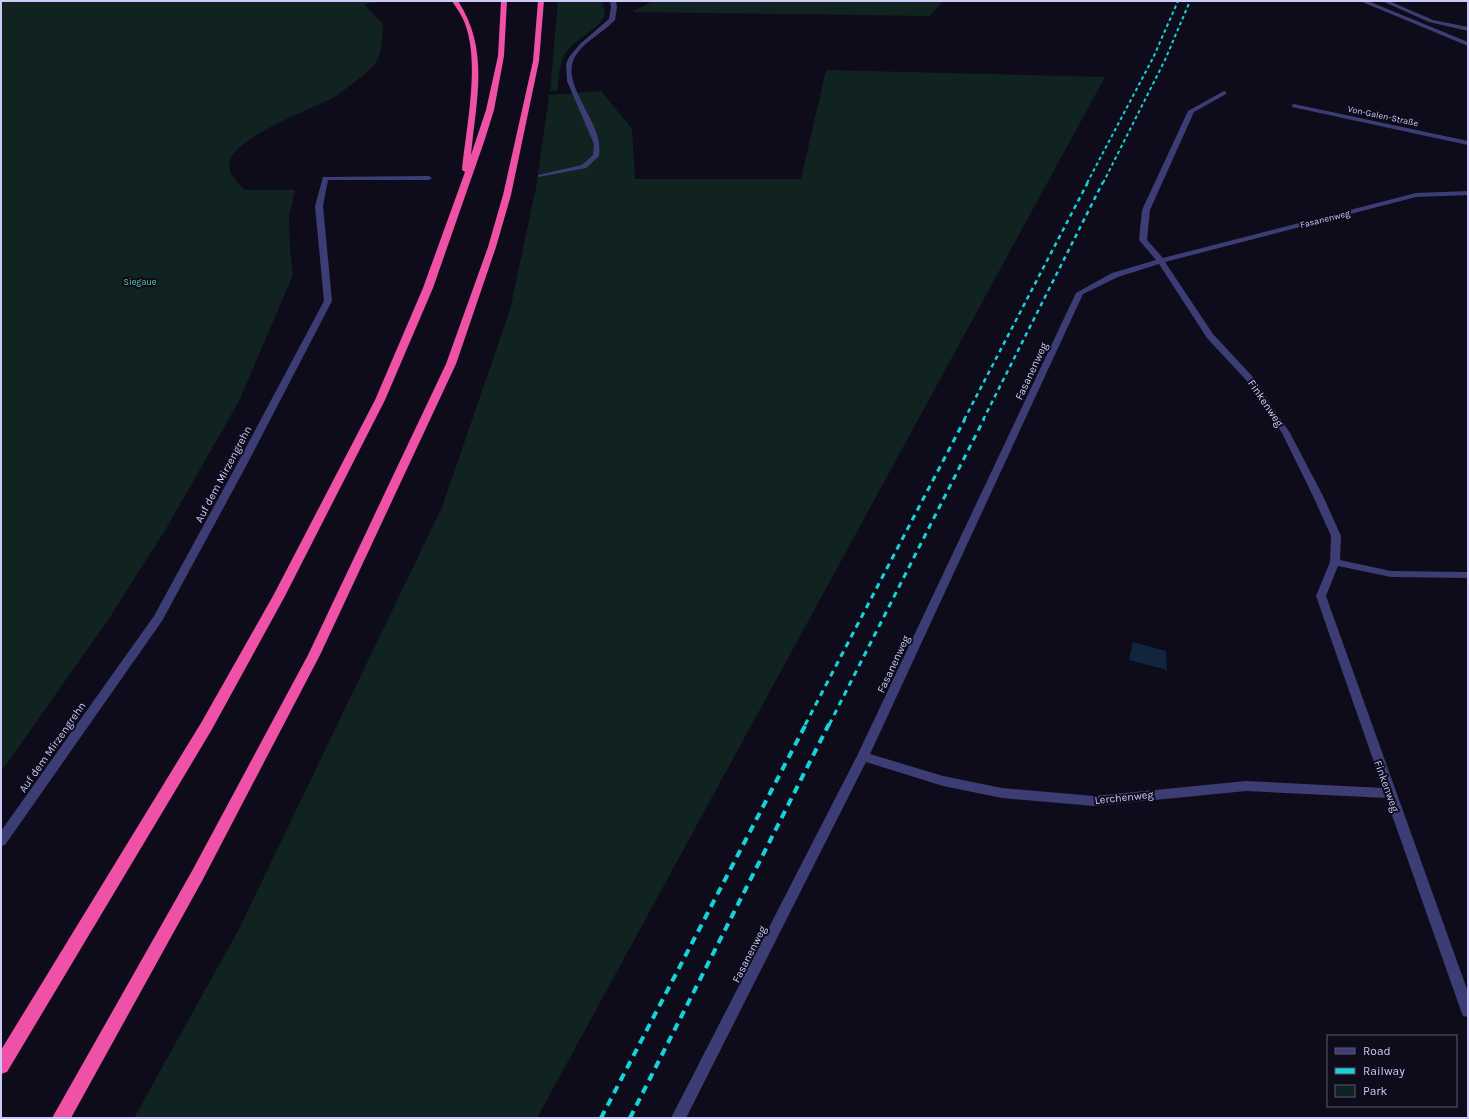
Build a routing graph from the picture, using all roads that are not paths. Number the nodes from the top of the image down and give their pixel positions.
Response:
1 (455, 1) edge
2 (504, 1) edge
3 (541, 1) edge
4 (613, 1) edge
5 (1363, 1) edge
6 (1385, 1) edge
7 (1468, 29) edge
8 (1468, 44) edge
9 (1224, 93) dead end
10 (1294, 106) dead end
11 (1468, 143) edge
12 (540, 176) dead end
13 (429, 178) dead end
14 (465, 183) junction
15 (1468, 193) edge
16 (1161, 261) junction
17 (1335, 562) junction
18 (1468, 575) edge
19 (863, 756) junction
20 (1390, 793) junction
21 (1, 841) edge
22 (1468, 1011) edge
23 (1, 1066) edge
24 (61, 1118) edge
25 (678, 1118) edge

1 - 14 highway
2 - 14 highway
3 - 24 highway
4 - 12 street
5 - 8 street
6 - 7 street
9 - 16 street
10 - 11 street, Von-Galen-Straße
13 - 21 street, Auf dem Mirzengrehn
14 - 23 highway
15 - 16 street, Fasanenweg
16 - 17 street, Finkenweg
16 - 19 street, Fasanenweg
17 - 18 street
17 - 20 street, Finkenweg
19 - 20 street, Lerchenweg
19 - 25 street, Fasanenweg
20 - 22 street, Finkenweg

